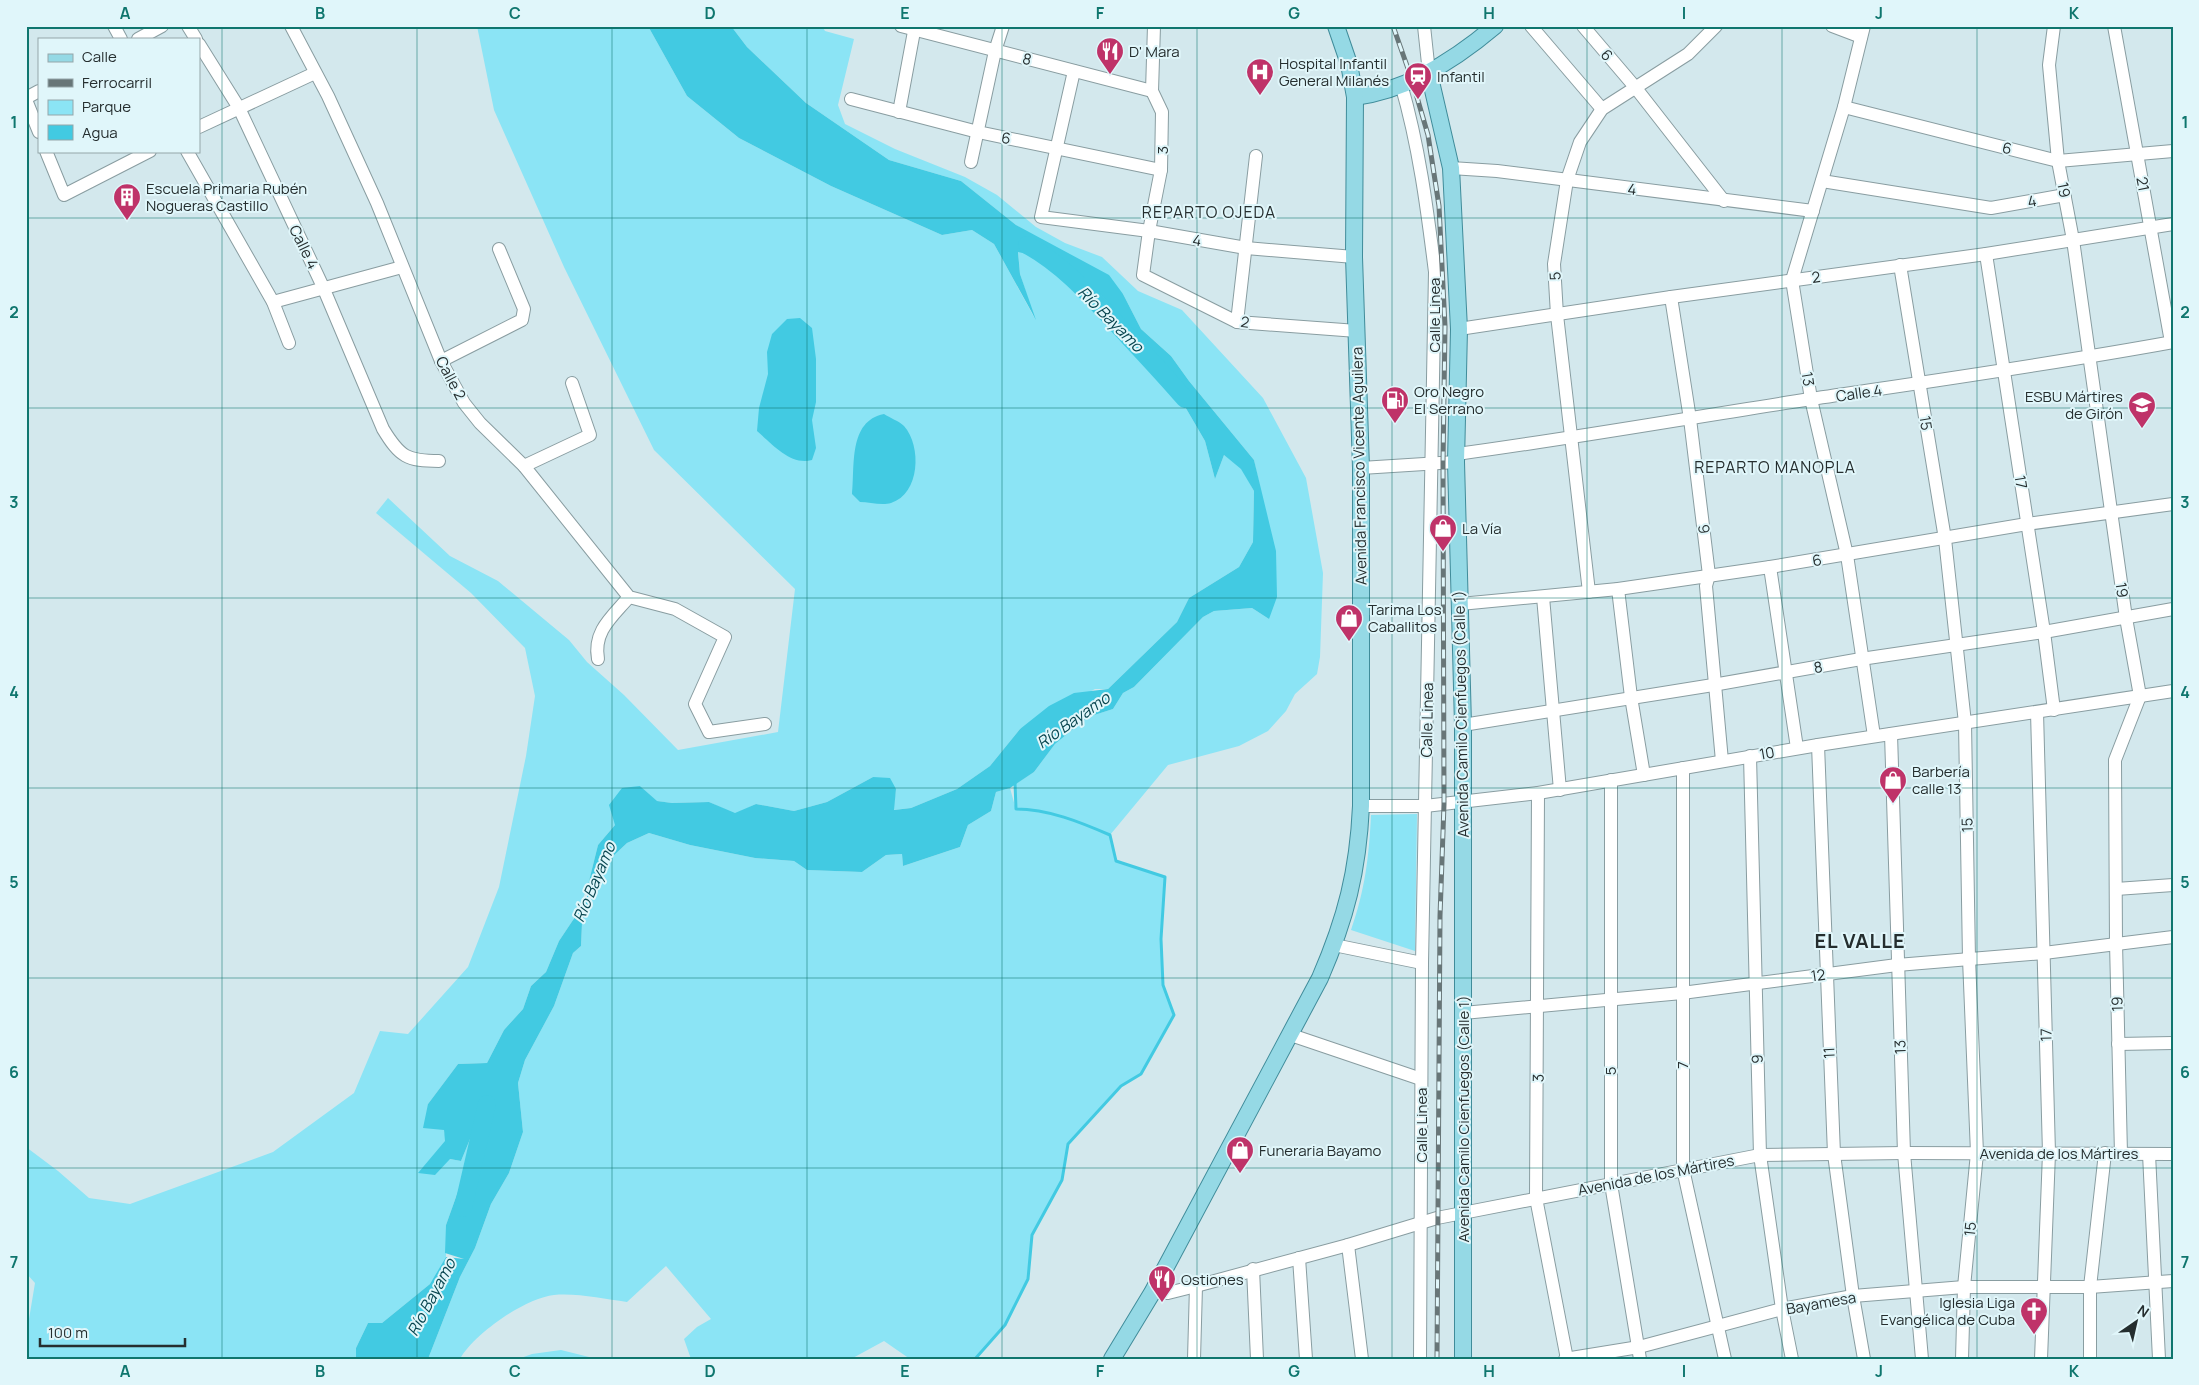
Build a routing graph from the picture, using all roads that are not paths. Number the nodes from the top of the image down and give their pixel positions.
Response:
1 (114, 26) edge
2 (162, 26) edge
3 (188, 26) edge
4 (291, 26) edge
5 (1003, 26) edge
6 (1154, 26) edge
7 (1336, 26) edge
8 (1424, 26) edge
9 (1494, 26) edge
10 (1531, 26) edge
11 (1583, 26) edge
12 (1716, 26) edge
13 (1832, 26) edge
14 (2054, 26) edge
15 (2114, 26) edge
16 (910, 27) edge
17 (1863, 31) edge
18 (120, 38) edge
19 (140, 38) edge
20 (195, 38) edge
21 (200, 46) edge
22 (995, 51) junction
23 (1349, 64) junction
24 (1074, 70) junction
25 (315, 73) junction
26 (1428, 73) junction
27 (1397, 86) junction
28 (1635, 87) junction
29 (1152, 91) junction
30 (38, 92) edge
31 (1355, 98) junction
32 (26, 99) edge
33 (851, 99) dead end
34 (1844, 107) junction
35 (240, 108) junction
36 (1602, 109) junction
37 (899, 112) junction
38 (200, 127) edge
39 (38, 129) edge
40 (978, 132) junction
41 (1056, 148) junction
42 (2173, 151) edge
43 (46, 152) edge
44 (148, 152) edge
45 (188, 152) edge
46 (2137, 154) junction
47 (1256, 156) dead end
48 (2058, 161) junction
49 (971, 162) dead end
50 (1451, 168) junction
51 (1161, 170) junction
52 (1567, 180) junction
53 (1822, 181) junction
54 (2065, 195) junction
55 (1724, 201) junction
56 (1813, 210) junction
57 (2173, 224) edge
58 (2151, 227) junction
59 (1149, 231) junction
60 (2073, 240) junction
61 (1246, 248) junction
62 (499, 250) dead end
63 (1986, 254) junction
64 (1354, 258) junction
65 (1900, 265) junction
66 (402, 267) junction
67 (1143, 275) joint
68 (1792, 280) junction
69 (323, 287) junction
70 (1671, 297) junction
71 (273, 302) junction
72 (1557, 315) junction
73 (1237, 322) junction
74 (1459, 329) junction
75 (1357, 331) junction
76 (2172, 342) edge
77 (289, 343) dead end
78 (2090, 358) junction
79 (441, 361) junction
80 (2004, 370) junction
81 (572, 383) dead end
82 (1920, 384) junction
83 (1811, 400) junction
84 (1690, 419) junction
85 (1571, 439) junction
86 (1457, 458) junction
87 (439, 461) dead end
88 (1432, 464) junction
89 (524, 466) junction
90 (1361, 468) junction
91 (2173, 504) edge
92 (2111, 513) junction
93 (2027, 524) junction
94 (1945, 539) junction
95 (1847, 555) junction
96 (1770, 567) junction
97 (1709, 574) junction
98 (1618, 589) junction
99 (1589, 592) junction
100 (629, 597) junction
101 (1543, 597) junction
102 (1460, 604) junction
103 (2173, 609) edge
104 (2126, 618) junction
105 (2044, 632) junction
106 (1957, 646) junction
107 (598, 659) dead end
108 (1861, 659) junction
109 (1786, 673) junction
110 (1713, 685) junction
111 (2173, 692) edge
112 (2140, 696) junction
113 (1631, 698) junction
114 (2054, 710) junction
115 (1552, 711) junction
116 (2037, 712) junction
117 (1965, 723) junction
118 (765, 724) dead end
119 (1463, 725) junction
120 (1891, 734) junction
121 (1874, 736) junction
122 (1818, 744) junction
123 (1797, 748) junction
124 (1750, 756) junction
125 (1722, 761) junction
126 (1684, 768) junction
127 (1644, 775) junction
128 (1611, 780) junction
129 (1560, 790) junction
130 (1538, 793) junction
131 (1463, 803) junction
132 (1361, 806) junction
133 (1425, 806) junction
134 (2173, 885) edge
135 (2116, 889) junction
136 (2173, 937) edge
137 (2116, 943) junction
138 (1334, 945) junction
139 (2044, 953) junction
140 (1969, 959) junction
141 (1422, 963) junction
142 (1897, 965) junction
143 (1826, 974) junction
144 (1755, 984) junction
145 (1682, 993) junction
146 (1610, 999) junction
147 (1539, 1006) junction
148 (1463, 1013) junction
149 (1291, 1035) junction
150 (2173, 1043) edge
151 (2118, 1044) junction
152 (1421, 1079) junction
153 (1904, 1153) junction
154 (1978, 1153) junction
155 (2049, 1153) junction
156 (2105, 1153) junction
157 (1834, 1154) junction
158 (2121, 1154) junction
159 (2149, 1154) junction
160 (2173, 1154) edge
161 (1760, 1155) junction
162 (1683, 1168) junction
163 (1611, 1184) junction
164 (1536, 1198) junction
165 (1463, 1213) junction
166 (1421, 1222) junction
167 (1348, 1245) junction
168 (1298, 1258) junction
169 (1253, 1269) junction
170 (2173, 1281) edge
171 (2154, 1282) junction
172 (1196, 1286) junction
173 (1964, 1286) junction
174 (2043, 1287) junction
175 (2090, 1287) junction
176 (1916, 1290) junction
177 (1152, 1293) junction
178 (1853, 1296) junction
179 (1782, 1310) junction
180 (1718, 1326) junction
181 (1640, 1353) edge
182 (1112, 1359) edge
183 (1194, 1359) edge
184 (1257, 1359) edge
185 (1306, 1359) edge
186 (1362, 1359) edge
187 (1420, 1359) edge
188 (1463, 1359) edge
189 (1567, 1359) edge
190 (1725, 1359) edge
191 (1792, 1359) edge
192 (1864, 1359) edge
193 (1922, 1359) edge
194 (1962, 1359) edge
195 (2041, 1359) edge
196 (2090, 1359) edge
197 (2159, 1359) edge

1 - 18 street
2 - 19 street
3 - 20 street
4 - 25 street, Calle 2
5 - 22 street
6 - 29 street, 3
7 - 23 main road, Avenida Francisco Vicente Aguilera
8 - 26 street
9 - 26 main road
10 - 36 street
11 - 28 street, 6
12 - 28 street, 5
13 - 17 street
14 - 48 street, 19
15 - 46 street, 21
16 - 22 street, 8
16 - 37 street
17 - 34 street, 13
21 - 35 street, Calle 4
22 - 24 street, 8
22 - 40 street
23 - 27 main road
23 - 31 main road, Avenida Francisco Vicente Aguilera
24 - 29 street, 8
24 - 41 street
25 - 35 street
25 - 66 street, Calle 2
26 - 27 main road
26 - 50 main road, Avenida Camilo Cienfuegos (Calle 1)
27 - 31 main road
27 - 88 street, Calle Linea
28 - 36 street, 5
28 - 55 street, 6
29 - 51 street, 3
30 - 32 street
31 - 64 main road, Avenida Francisco Vicente Aguilera
32 - 39 street
33 - 37 street, 6
34 - 48 street, 6
34 - 53 street, 13
35 - 38 street
35 - 69 street, Calle 4
36 - 52 street, 5
37 - 40 street, 6
40 - 41 street, 6
40 - 49 street
41 - 51 street, 6
41 - 59 street, 4
42 - 46 street, 6
43 - 44 street
45 - 71 street
46 - 48 street, 6
46 - 58 street, 21
47 - 61 street
48 - 54 street, 19
50 - 52 street, 4
50 - 74 main road, Avenida Camilo Cienfuegos (Calle 1)
51 - 59 street, 3
52 - 55 street, 4
52 - 72 street, 5
53 - 54 street, 4
53 - 56 street, 13
54 - 60 street, 19
55 - 56 street, 4
56 - 68 street, 13
57 - 58 street, 2
58 - 60 street, 2
58 - 76 street, 21
59 - 61 street, 4
59 - 67 street, 3
60 - 63 street, 2
60 - 78 street, 19
61 - 64 street, 4
61 - 73 street
62 - 79 street
63 - 65 street, 2
63 - 80 street, 17
64 - 75 main road, Avenida Francisco Vicente Aguilera
65 - 68 street, 2
65 - 82 street, 15
66 - 69 street
66 - 79 street, Calle 2
67 - 73 street, 2
68 - 70 street, 2
68 - 83 street, 13
69 - 71 street
69 - 87 street, Calle 4
70 - 72 street, 2
70 - 84 street, 9
71 - 77 street
72 - 74 street, 2
72 - 85 street, 5
73 - 75 street, 2
74 - 86 main road, Avenida Camilo Cienfuegos (Calle 1)
75 - 90 main road, Avenida Francisco Vicente Aguilera
76 - 78 street, Calle 4
78 - 80 street, Calle 4
78 - 92 street, 19
79 - 89 street, Calle 2
80 - 82 street, Calle 4
80 - 93 street, 17
81 - 89 street
82 - 83 street, Calle 4
82 - 94 street, 15
83 - 84 street, Calle 4
83 - 95 street, 13
84 - 85 street, Calle 4
84 - 97 street, 9
85 - 86 street, Calle 4
85 - 99 street, 5
86 - 88 street, Calle 4
86 - 102 main road, Avenida Camilo Cienfuegos (Calle 1)
88 - 90 street, Calle 4
88 - 133 street, Calle Linea
89 - 100 street, Calle 2
90 - 132 main road, Avenida Francisco Vicente Aguilera
91 - 92 street, 6
92 - 93 street, 6
92 - 104 street, 19
93 - 94 street, 6
93 - 105 street, 17
94 - 95 street, 6
94 - 106 street, 15
95 - 96 street, 6
95 - 108 street, 13
96 - 97 street, 6
96 - 109 street
97 - 98 street, 6
97 - 110 street, 9
98 - 99 street, 6
98 - 113 street
99 - 101 street, 6
100 - 107 street
100 - 118 street
101 - 102 street, 6
101 - 115 street
102 - 119 main road, Avenida Camilo Cienfuegos (Calle 1)
103 - 104 street, 8
104 - 105 street, 8
104 - 112 street, 19
105 - 106 street, 8
105 - 114 street, 17
106 - 108 street, 8
106 - 117 street, 15
108 - 109 street, 8
108 - 121 street, 13
109 - 110 street, 8
109 - 123 street
110 - 113 street, 8
110 - 125 street, 9
111 - 112 street, 10
112 - 114 street, 10
112 - 135 street, 19
113 - 115 street, 8
113 - 127 street
114 - 116 street, 10
115 - 119 street, 8
115 - 129 street
116 - 117 street, 10
116 - 139 street, 17
117 - 120 street, 10
117 - 140 street, 15
119 - 131 main road, Avenida Camilo Cienfuegos (Calle 1)
120 - 121 street, 10
120 - 142 street, 13
121 - 122 street, 10
122 - 123 street, 10
122 - 143 street, 11
123 - 124 street, 10
124 - 125 street, 10
124 - 144 street, 9
125 - 126 street, 10
126 - 127 street, 10
126 - 145 street, 7
127 - 128 street, 10
128 - 129 street, 10
128 - 146 street, 5
129 - 130 street, 10
130 - 131 street, 10
130 - 147 street, 3
131 - 133 street, 10
131 - 148 main road, Avenida Camilo Cienfuegos (Calle 1)
132 - 133 street, 10
132 - 138 main road, Avenida Francisco Vicente Aguilera
133 - 141 street, Calle Linea
134 - 135 street
135 - 137 street, 19
136 - 137 street, 12
137 - 139 street, 12
137 - 151 street, 19
138 - 141 street
138 - 149 main road, Avenida Francisco Vicente Aguilera
139 - 140 street, 12
139 - 155 street, 17
140 - 142 street, 12
140 - 154 street, 15
141 - 152 street, Calle Linea
142 - 143 street, 12
142 - 153 street, 13
143 - 144 street, 12
143 - 157 street, 11
144 - 145 street, 12
144 - 161 street, 9
145 - 146 street, 12
145 - 162 street, 7
146 - 147 street, 12
146 - 163 street, 5
147 - 148 street, 12
147 - 164 street, 3
148 - 165 main road, Avenida Camilo Cienfuegos (Calle 1)
149 - 152 street
149 - 177 main road, Avenida Francisco Vicente Aguilera
150 - 151 street
151 - 158 street, 19
152 - 166 street, Calle Linea
153 - 154 street, Avenida de los Mártires
153 - 157 street, Avenida de los Mártires
153 - 176 street, 13
154 - 155 street, Avenida de los Mártires
154 - 173 street, 15
155 - 156 street, Avenida de los Mártires
155 - 174 street, 17
156 - 158 street, Avenida de los Mártires
156 - 175 street
157 - 161 street, Avenida de los Mártires
157 - 178 street, 11
158 - 159 street, Avenida de los Mártires
159 - 160 street, Avenida de los Mártires
159 - 171 street
161 - 162 street, Avenida de los Mártires
161 - 179 street, 9
162 - 163 street, Avenida de los Mártires
162 - 180 street, 7
163 - 164 street, Avenida de los Mártires
163 - 181 street, 5
164 - 165 street, Avenida de los Mártires
164 - 189 street, 3
165 - 166 street, Avenida de los Mártires
165 - 188 main road, Avenida Camilo Cienfuegos (Calle 1)
166 - 167 street, Avenida de los Mártires
166 - 187 street, Calle Linea
167 - 168 street, Avenida de los Mártires
167 - 186 street
168 - 169 street, Avenida de los Mártires
168 - 185 street
169 - 172 street, Avenida de los Mártires
169 - 184 street
170 - 171 street, Bayamesa
171 - 175 street, Bayamesa
171 - 197 street
172 - 177 street, Avenida de los Mártires
172 - 183 street
173 - 174 street, Bayamesa
173 - 176 street, Bayamesa
173 - 194 street, 15
174 - 175 street, Bayamesa
174 - 195 street, 17
175 - 196 street
176 - 178 street, Bayamesa
176 - 193 street, 13
177 - 182 main road, Avenida Francisco Vicente Aguilera
178 - 179 street, Bayamesa
178 - 192 street, 11
179 - 180 street, Bayamesa
179 - 191 street, 9
180 - 181 street, Bayamesa
180 - 190 street, 7
181 - 189 street, Bayamesa

